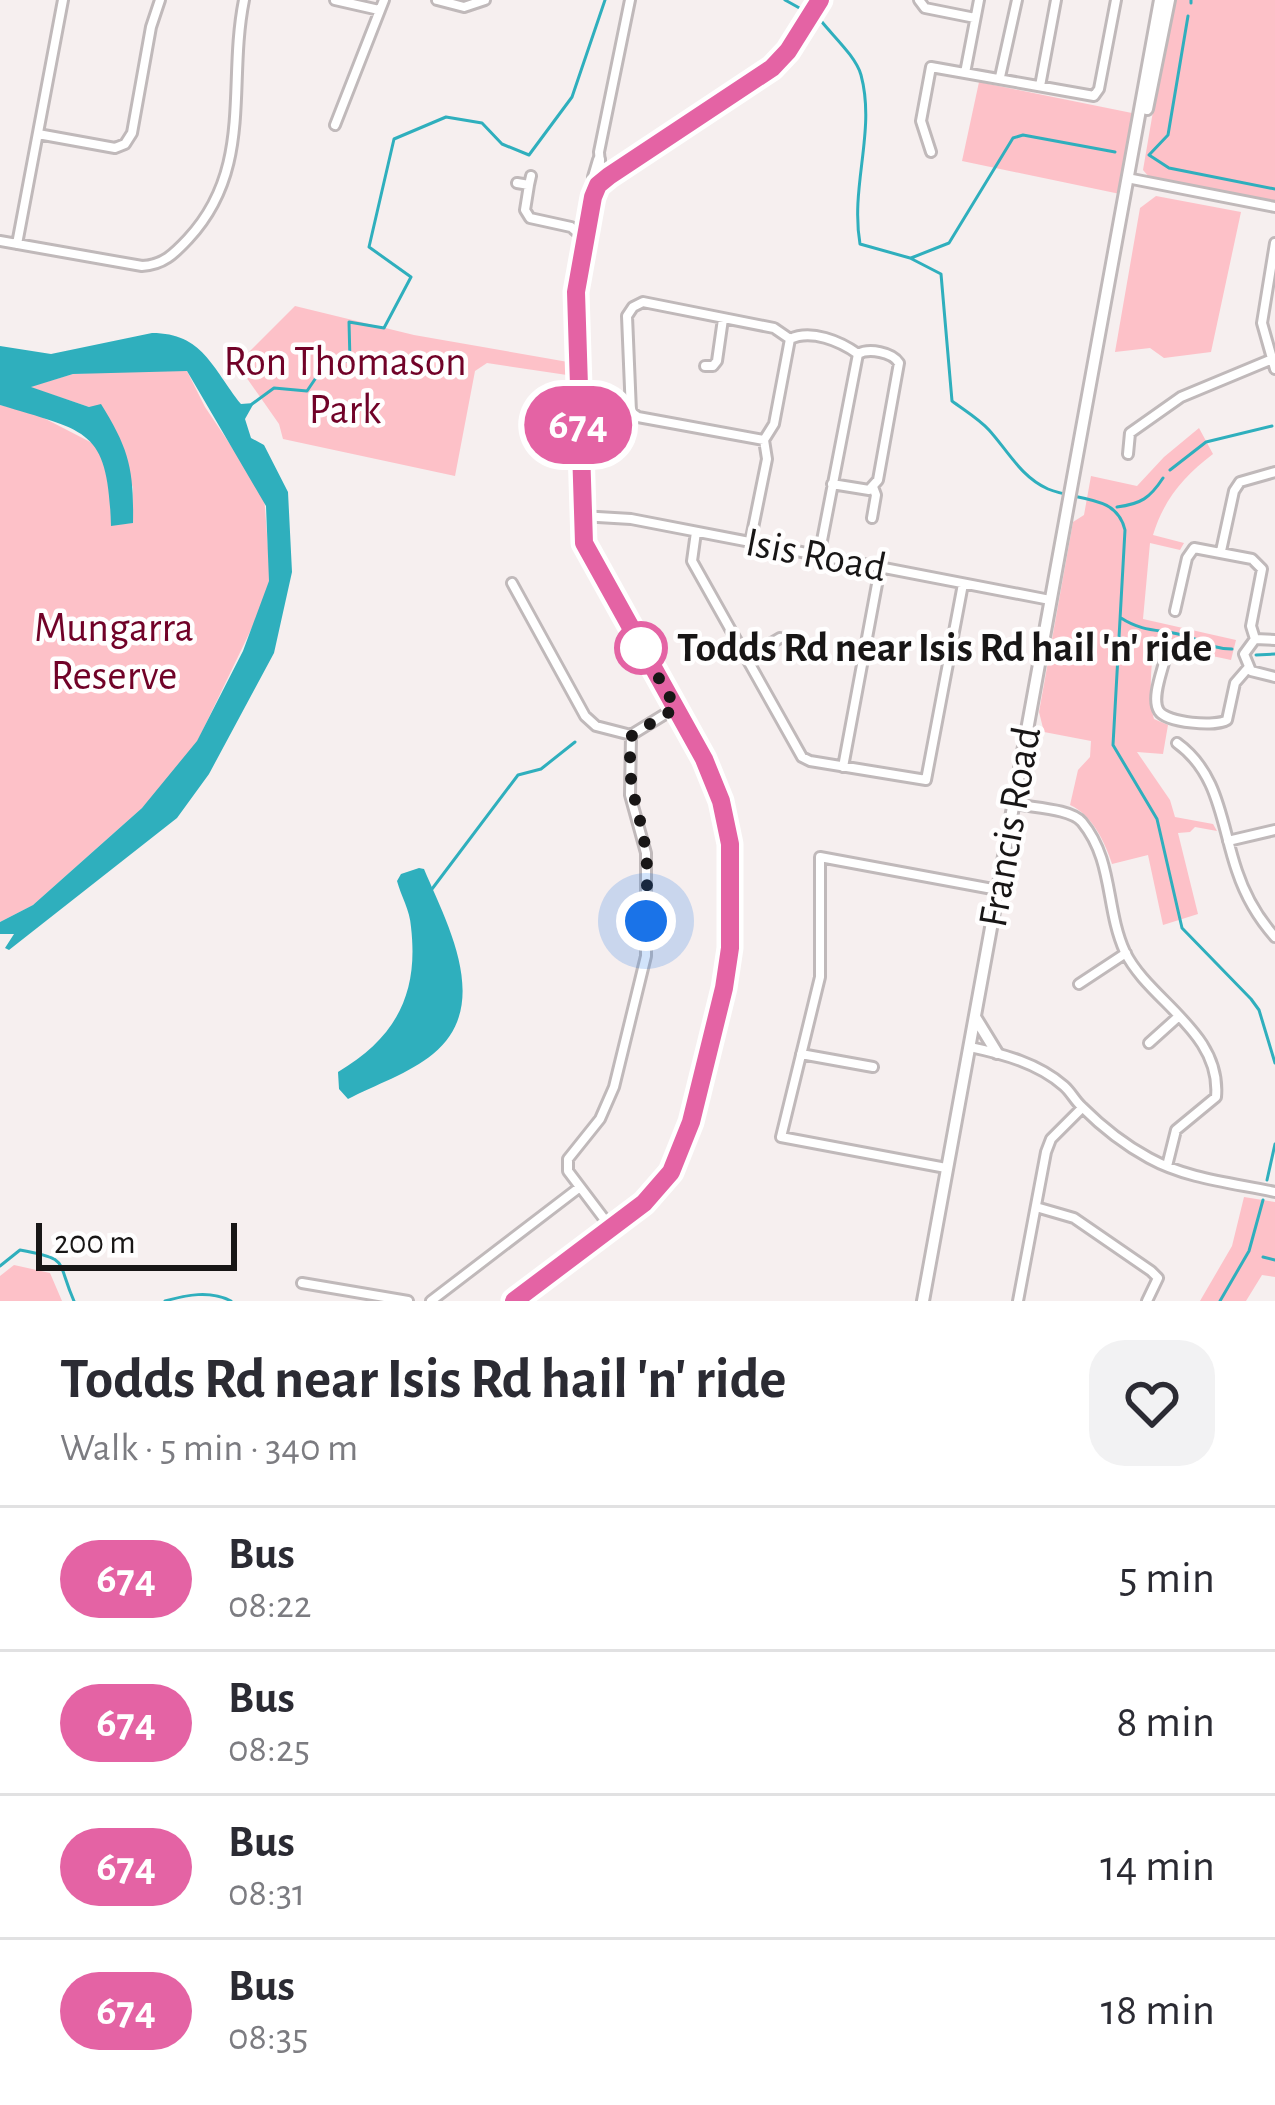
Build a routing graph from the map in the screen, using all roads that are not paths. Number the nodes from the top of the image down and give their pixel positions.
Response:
1 (63, 0) edge
2 (160, 0) edge
3 (244, 0) edge
4 (335, 0) edge
5 (437, 0) edge
6 (485, 0) edge
7 (630, 0) edge
8 (820, 0) edge
9 (919, 0) edge
10 (979, 0) edge
11 (1017, 0) edge
12 (1056, 0) edge
13 (1116, 0) edge
14 (1165, 0) edge
15 (381, 5) edge
16 (975, 18) junction
17 (965, 73) junction
18 (1000, 77) junction
19 (1040, 86) junction
20 (334, 125) dead end
21 (38, 134) junction
22 (931, 152) dead end
23 (599, 160) junction
24 (609, 176) junction
25 (1130, 179) junction
26 (517, 183) dead end
27 (596, 187) junction
28 (1275, 207) edge
29 (589, 221) junction
30 (571, 227) junction
31 (585, 238) junction
32 (0, 241) edge
33 (1275, 243) edge
34 (17, 244) junction
35 (1263, 304) junction
36 (1275, 306) edge
37 (723, 319) junction
38 (790, 339) junction
39 (718, 347) dead end
40 (858, 354) junction
41 (1273, 365) edge
42 (764, 440) junction
43 (1128, 454) dead end
44 (1275, 472) edge
45 (832, 484) junction
46 (873, 488) junction
47 (581, 516) junction
48 (872, 518) dead end
49 (697, 532) junction
50 (750, 543) junction
51 (1221, 551) junction
52 (819, 556) junction
53 (880, 568) junction
54 (512, 583) dead end
55 (963, 584) junction
56 (1050, 600) junction
57 (1175, 611) dead end
58 (780, 638) dead end
59 (1255, 639) junction
60 (1275, 640) edge
61 (746, 658) junction
62 (1165, 659) dead end
63 (1248, 668) junction
64 (1275, 676) edge
65 (676, 708) junction
66 (632, 735) junction
67 (1177, 743) dead end
68 (842, 767) junction
69 (1015, 804) junction
70 (1275, 830) edge
71 (1228, 841) junction
72 (998, 890) junction
73 (1275, 937) edge
74 (1126, 952) junction
75 (1079, 984) dead end
76 (1179, 1016) junction
77 (975, 1017) junction
78 (1149, 1043) dead end
79 (970, 1047) junction
80 (998, 1053) junction
81 (801, 1054) junction
82 (873, 1067) dead end
83 (1082, 1108) junction
84 (1167, 1166) junction
85 (947, 1168) junction
86 (580, 1187) junction
87 (1275, 1192) edge
88 (1036, 1208) junction
89 (611, 1228) junction
90 (302, 1283) dead end
91 (408, 1301) edge
92 (431, 1301) edge
93 (514, 1301) edge
94 (922, 1301) edge
95 (1018, 1301) edge
96 (1147, 1301) edge

1 - 21 street
2 - 21 street
3 - 34 street
4 - 15 street
5 - 6 street
7 - 23 street
8 - 24 street
9 - 16 street
10 - 16 street
11 - 18 street
12 - 19 street
13 - 19 street
14 - 25 street, Francis Road
15 - 20 street
16 - 17 street
17 - 18 street
17 - 22 street
18 - 19 street
21 - 34 street
23 - 24 street
23 - 27 street
24 - 27 street
25 - 28 street
25 - 56 street, Francis Road
26 - 30 street
27 - 29 street
29 - 30 street
29 - 31 street
30 - 31 street
31 - 47 street
32 - 34 street
33 - 35 street
35 - 36 street
35 - 41 street
37 - 38 street
37 - 39 street
37 - 42 street
38 - 40 street
38 - 42 street
40 - 45 street
40 - 46 street
41 - 43 street
42 - 50 street
44 - 51 street
45 - 46 street
45 - 52 street
46 - 48 street
47 - 49 street, Isis Road
47 - 65 street
49 - 50 street, Isis Road
49 - 61 street
50 - 52 street, Isis Road
51 - 57 street
51 - 59 street
52 - 53 street, Isis Road
53 - 55 street, Isis Road
53 - 68 street
54 - 66 street
55 - 56 street, Isis Road
55 - 68 street
56 - 69 street, Francis Road
58 - 61 street
59 - 60 street
59 - 63 street
61 - 68 street
62 - 63 street
63 - 64 street
65 - 66 street
65 - 89 street
66 - 86 street
67 - 71 street
69 - 72 street, Francis Road
69 - 74 street
70 - 71 street
71 - 73 street
72 - 77 street, Francis Road
72 - 81 street
74 - 75 street
74 - 76 street
76 - 78 street
76 - 84 street
77 - 79 street, Francis Road
77 - 80 street
79 - 80 street
79 - 85 street, Francis Road
80 - 83 street
81 - 82 street
81 - 85 street
83 - 84 street
83 - 88 street
84 - 87 street
85 - 94 street, Francis Road
86 - 89 street
86 - 92 street
88 - 95 street
88 - 96 street
89 - 93 street
90 - 91 street

